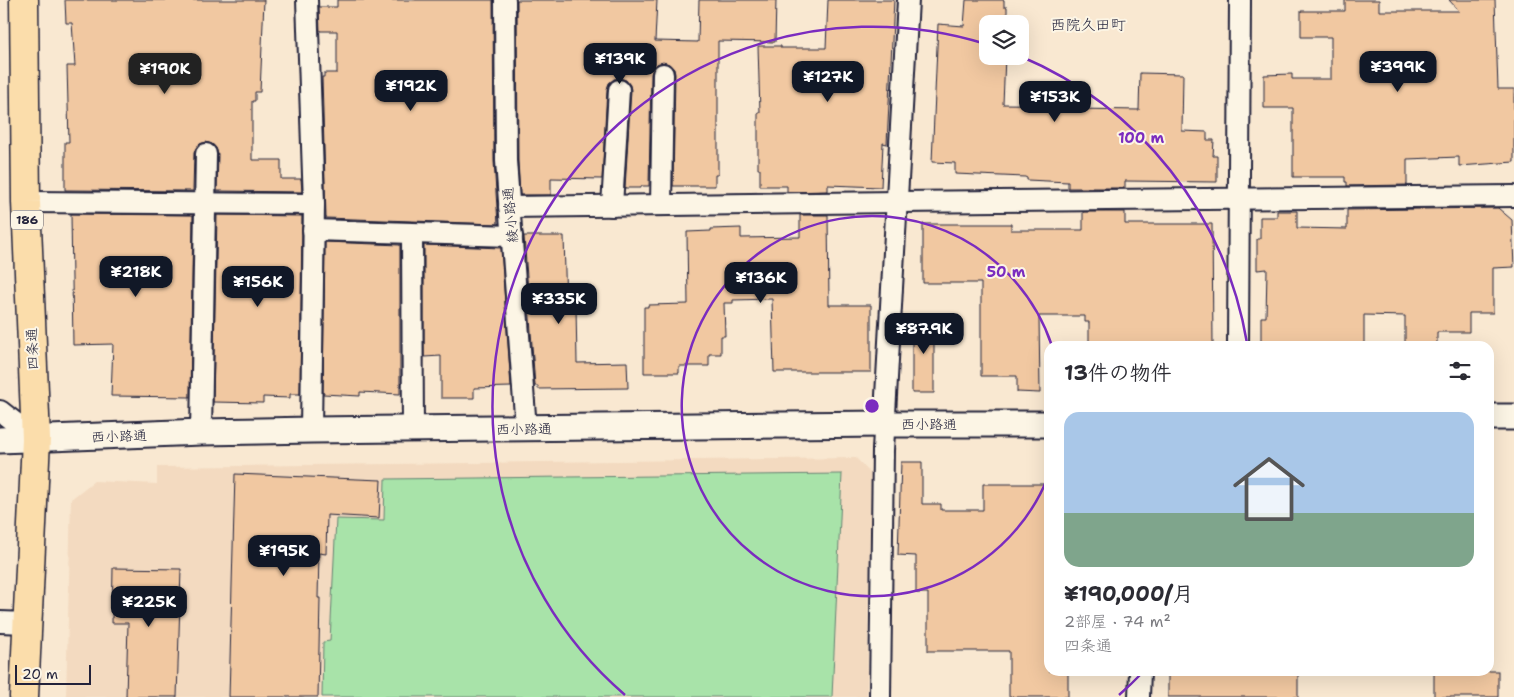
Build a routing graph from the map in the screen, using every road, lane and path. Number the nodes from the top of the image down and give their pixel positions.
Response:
1 (24, 0) edge
2 (307, 0) edge
3 (505, 0) edge
4 (908, 0) edge
5 (1240, 0) edge
6 (663, 74) dead end
7 (619, 90) dead end
8 (206, 154) dead end
9 (1514, 196) edge
10 (1240, 199) junction
11 (26, 202) junction
12 (898, 202) junction
13 (206, 204) junction
14 (314, 204) junction
15 (661, 205) junction
16 (612, 206) junction
17 (509, 207) junction
18 (313, 230) junction
19 (412, 234) junction
20 (512, 236) junction
21 (1238, 341) edge
22 (0, 410) edge
23 (1494, 417) edge
24 (1514, 417) edge
25 (886, 424) junction
26 (1044, 424) edge
27 (526, 429) junction
28 (311, 430) junction
29 (413, 430) junction
30 (200, 432) junction
31 (36, 439) junction
32 (0, 440) edge
33 (0, 622) edge
34 (28, 623) junction
35 (1140, 676) edge
36 (24, 697) edge
37 (880, 697) edge
38 (1140, 697) edge

1 - 11 main road, 四条通 / 186
2 - 14 street
3 - 17 street, 綾小路通
4 - 12 street
5 - 10 street
6 - 15 street
7 - 16 street
8 - 13 street
9 - 10 street
10 - 12 street
10 - 21 street
11 - 13 street
11 - 31 main road, 四条通 / 186
12 - 15 street
12 - 25 street
13 - 14 street
13 - 30 street
14 - 18 street
15 - 16 street
16 - 17 street
17 - 20 street, 綾小路通
18 - 19 street
18 - 28 street
19 - 20 street
19 - 29 street
20 - 27 street, 綾小路通
22 - 31 street
23 - 24 street
25 - 26 street, 西小路通
25 - 27 street, 西小路通
25 - 37 street
27 - 29 street, 西小路通
28 - 29 street, 西小路通
28 - 30 street, 西小路通
30 - 31 street, 西小路通
31 - 32 street, 西小路通
31 - 34 main road, 四条通 / 186
33 - 34 street
34 - 36 main road, 四条通 / 186
35 - 38 street

